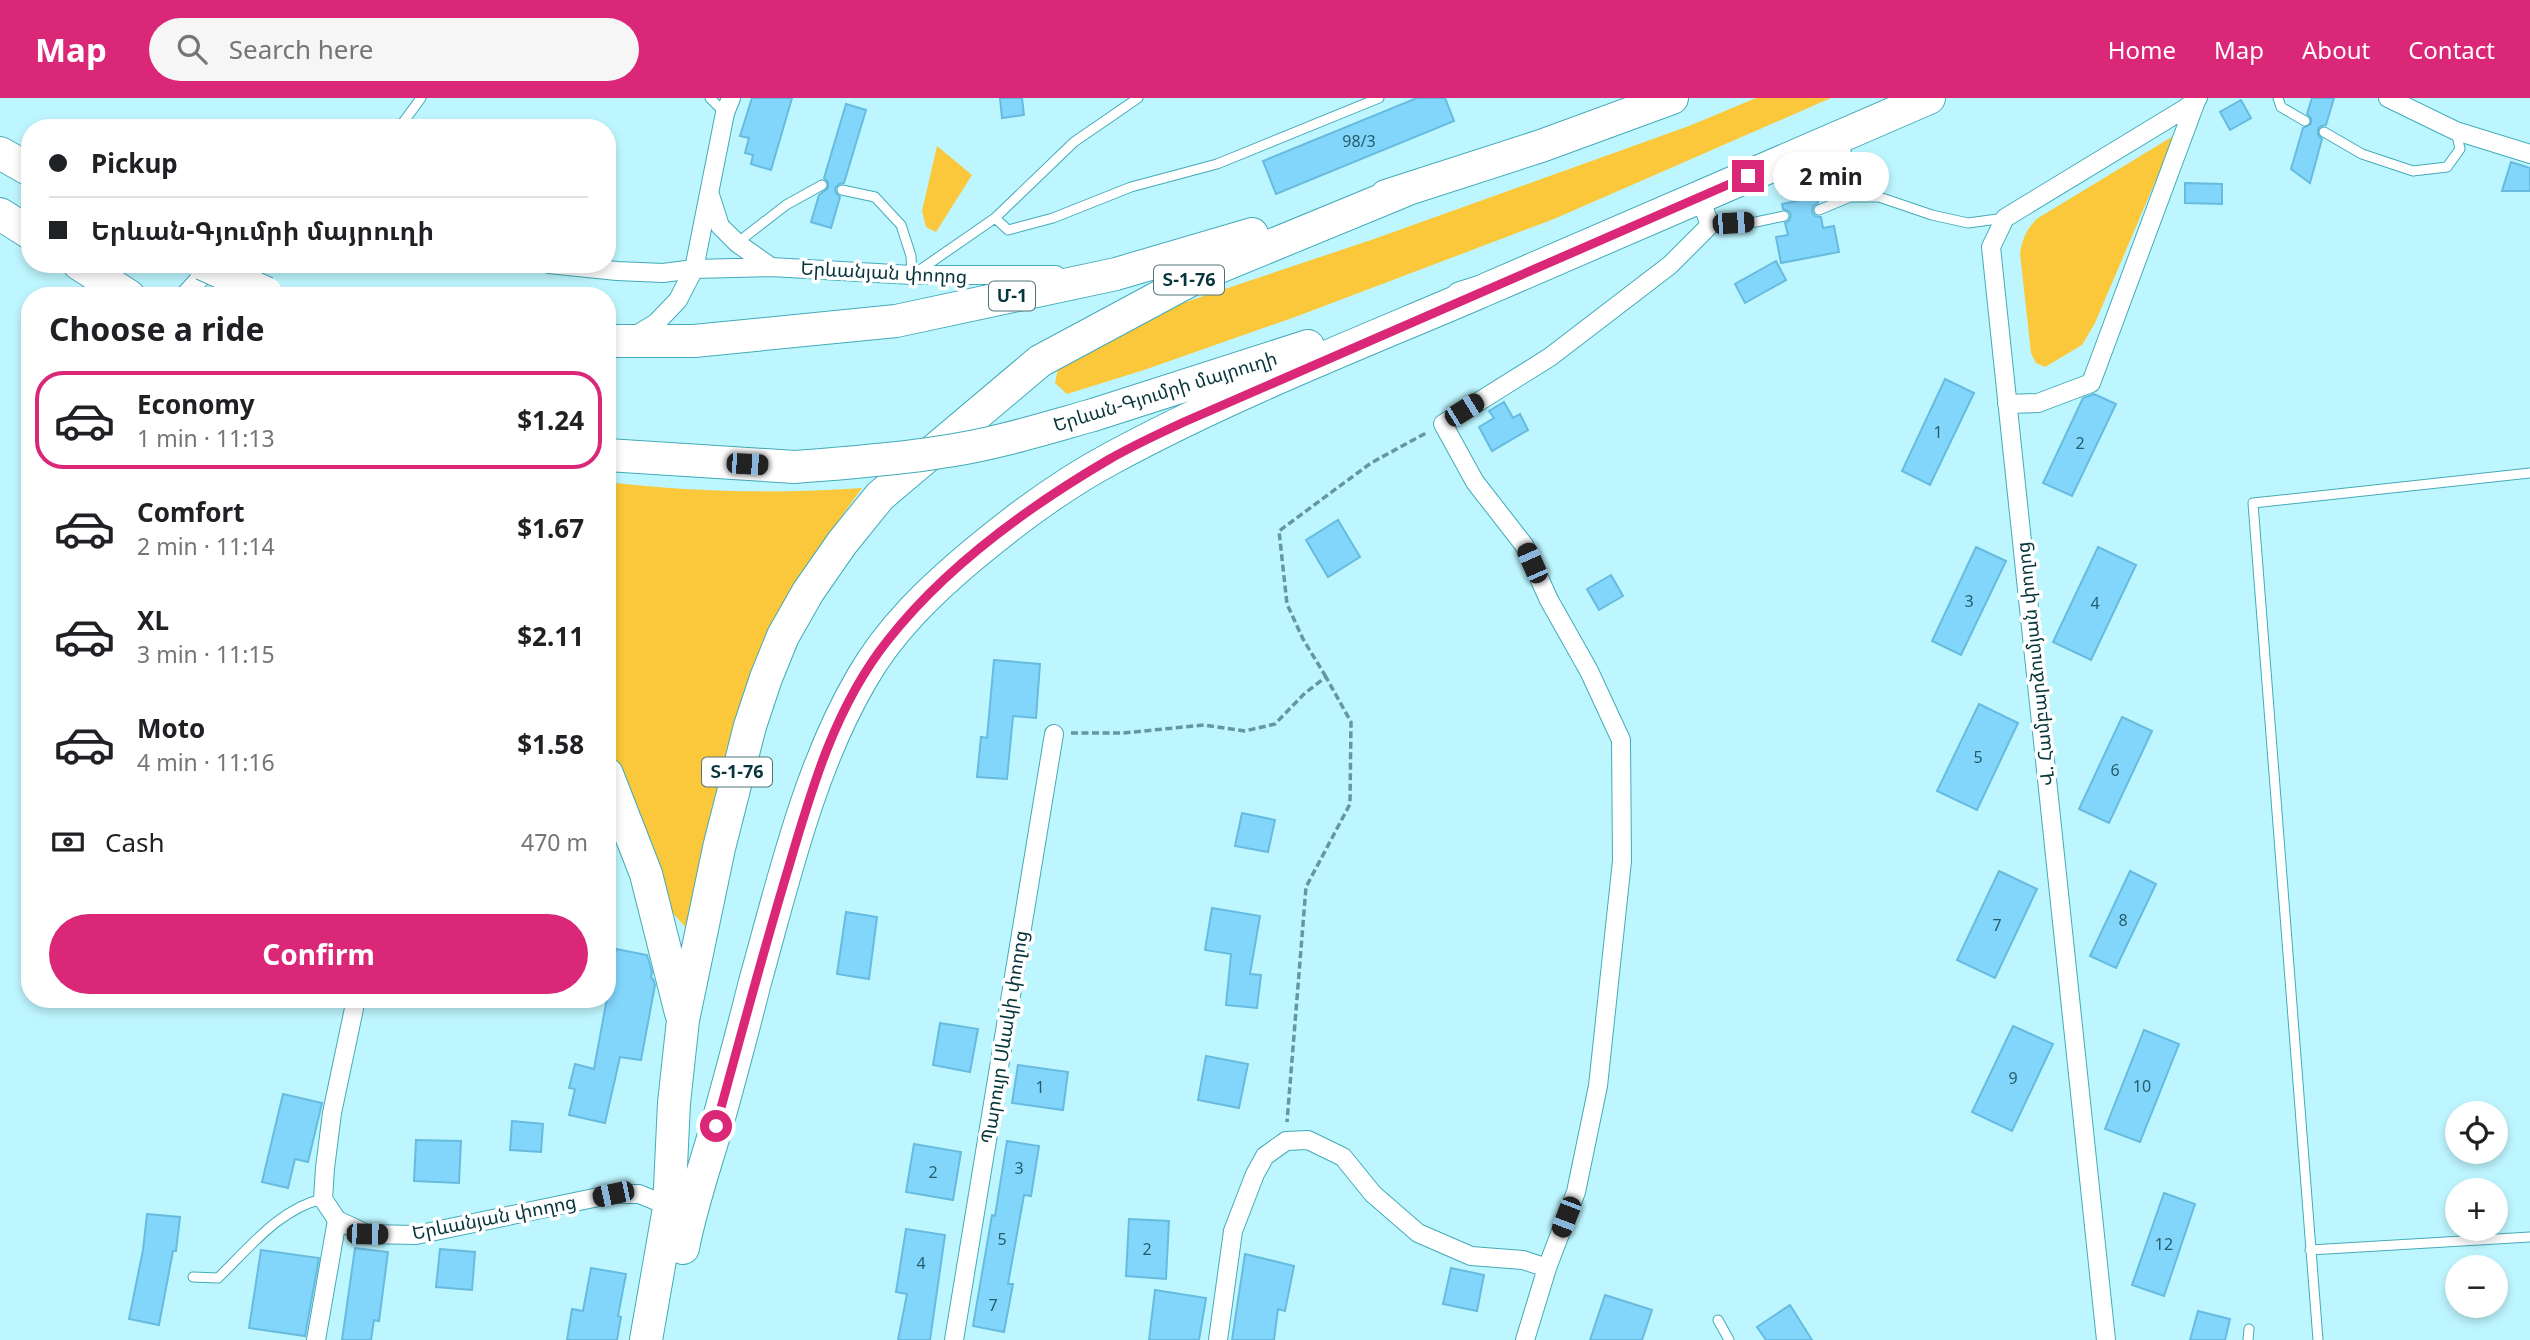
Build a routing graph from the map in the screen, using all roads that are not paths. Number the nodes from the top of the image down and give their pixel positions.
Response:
1 (421, 98) edge
2 (710, 98) edge
3 (1138, 98) edge
4 (1379, 98) edge
5 (1672, 98) edge
6 (1929, 98) edge
7 (2278, 98) edge
8 (2388, 98) edge
9 (2197, 99) edge
10 (728, 106) edge
11 (406, 119) edge
12 (2305, 121) dead end
13 (2456, 131) junction
14 (2324, 132) dead end
15 (1845, 134) junction
16 (0, 153) edge
17 (2530, 154) edge
18 (21, 165) edge
19 (822, 185) dead end
20 (842, 190) dead end
21 (1406, 190) junction
22 (709, 192) junction
23 (1850, 197) junction
24 (1819, 210) dead end
25 (1705, 211) junction
26 (0, 214) edge
27 (1784, 216) dead end
28 (995, 218) junction
29 (2005, 218) junction
30 (21, 227) edge
31 (737, 243) junction
32 (771, 267) junction
33 (694, 269) junction
34 (616, 271) edge
35 (93, 273) edge
36 (205, 273) edge
37 (223, 273) edge
38 (1116, 274) junction
39 (912, 275) junction
40 (115, 287) edge
41 (192, 287) edge
42 (255, 287) edge
43 (1480, 292) junction
44 (616, 341) edge
45 (2007, 404) junction
46 (616, 455) edge
47 (2530, 473) edge
48 (1054, 734) road end
49 (616, 797) edge
50 (354, 1008) edge
51 (682, 1020) junction
52 (323, 1199) junction
53 (679, 1210) junction
54 (337, 1220) junction
55 (2530, 1237) edge
56 (2310, 1250) junction
57 (1547, 1268) junction
58 (193, 1277) dead end
59 (1718, 1320) dead end
60 (2249, 1329) dead end
61 (316, 1340) edge
62 (646, 1340) edge
63 (667, 1340) edge
64 (954, 1340) edge
65 (1218, 1340) edge
66 (1525, 1340) edge
67 (1729, 1340) edge
68 (2106, 1340) edge
69 (2248, 1340) edge
70 (2318, 1340) edge

1 - 11 lane
2 - 10 lane
3 - 28 lane
4 - 28 lane
5 - 21 highway, Մ-1
6 - 15 highway, Երևան-Գյումրի մայրուղի
7 - 12 lane
8 - 13 street
9 - 29 street
9 - 45 street
10 - 22 street
13 - 14 lane
13 - 17 street
15 - 23 lane
15 - 25 highway, Երևան-Գյումրի մայրուղի
16 - 18 highway
19 - 31 lane
20 - 39 lane
21 - 38 highway, Մ-1
21 - 51 highway, Տ-1-76
22 - 31 street
22 - 33 street
23 - 24 lane
23 - 29 lane
25 - 27 lane
25 - 43 highway, Երևան-Գյումրի մայրուղի
25 - 57 street
26 - 30 highway
28 - 39 lane
29 - 45 street, Վ. Համբարձումյան փողոց
31 - 32 street
32 - 33 street, Երևանյան փողոց
32 - 39 street, Երևանյան փողոց
33 - 34 street, Երևանյան փողոց
33 - 44 street
35 - 40 highway
36 - 41 street
37 - 42 highway, bridge
38 - 39 street, Երևանյան փողոց
38 - 44 highway, Մ-1
43 - 46 highway, Երևան-Գյումրի մայրուղի, bridge
43 - 53 highway, Տ-1-76
45 - 68 street, Վ. Համբարձումյան փողոց
47 - 56 lane
48 - 64 street, Պարույր Սևակի փողոց
49 - 51 highway
50 - 52 street
51 - 53 highway, Տ-1-76
52 - 54 street
52 - 58 lane
53 - 54 street, Երևանյան փողոց
53 - 62 highway, Տ-1-76
53 - 63 highway, Տ-1-76
54 - 61 street
55 - 56 lane
56 - 70 lane
57 - 65 street
57 - 66 street
59 - 67 lane
60 - 69 lane

